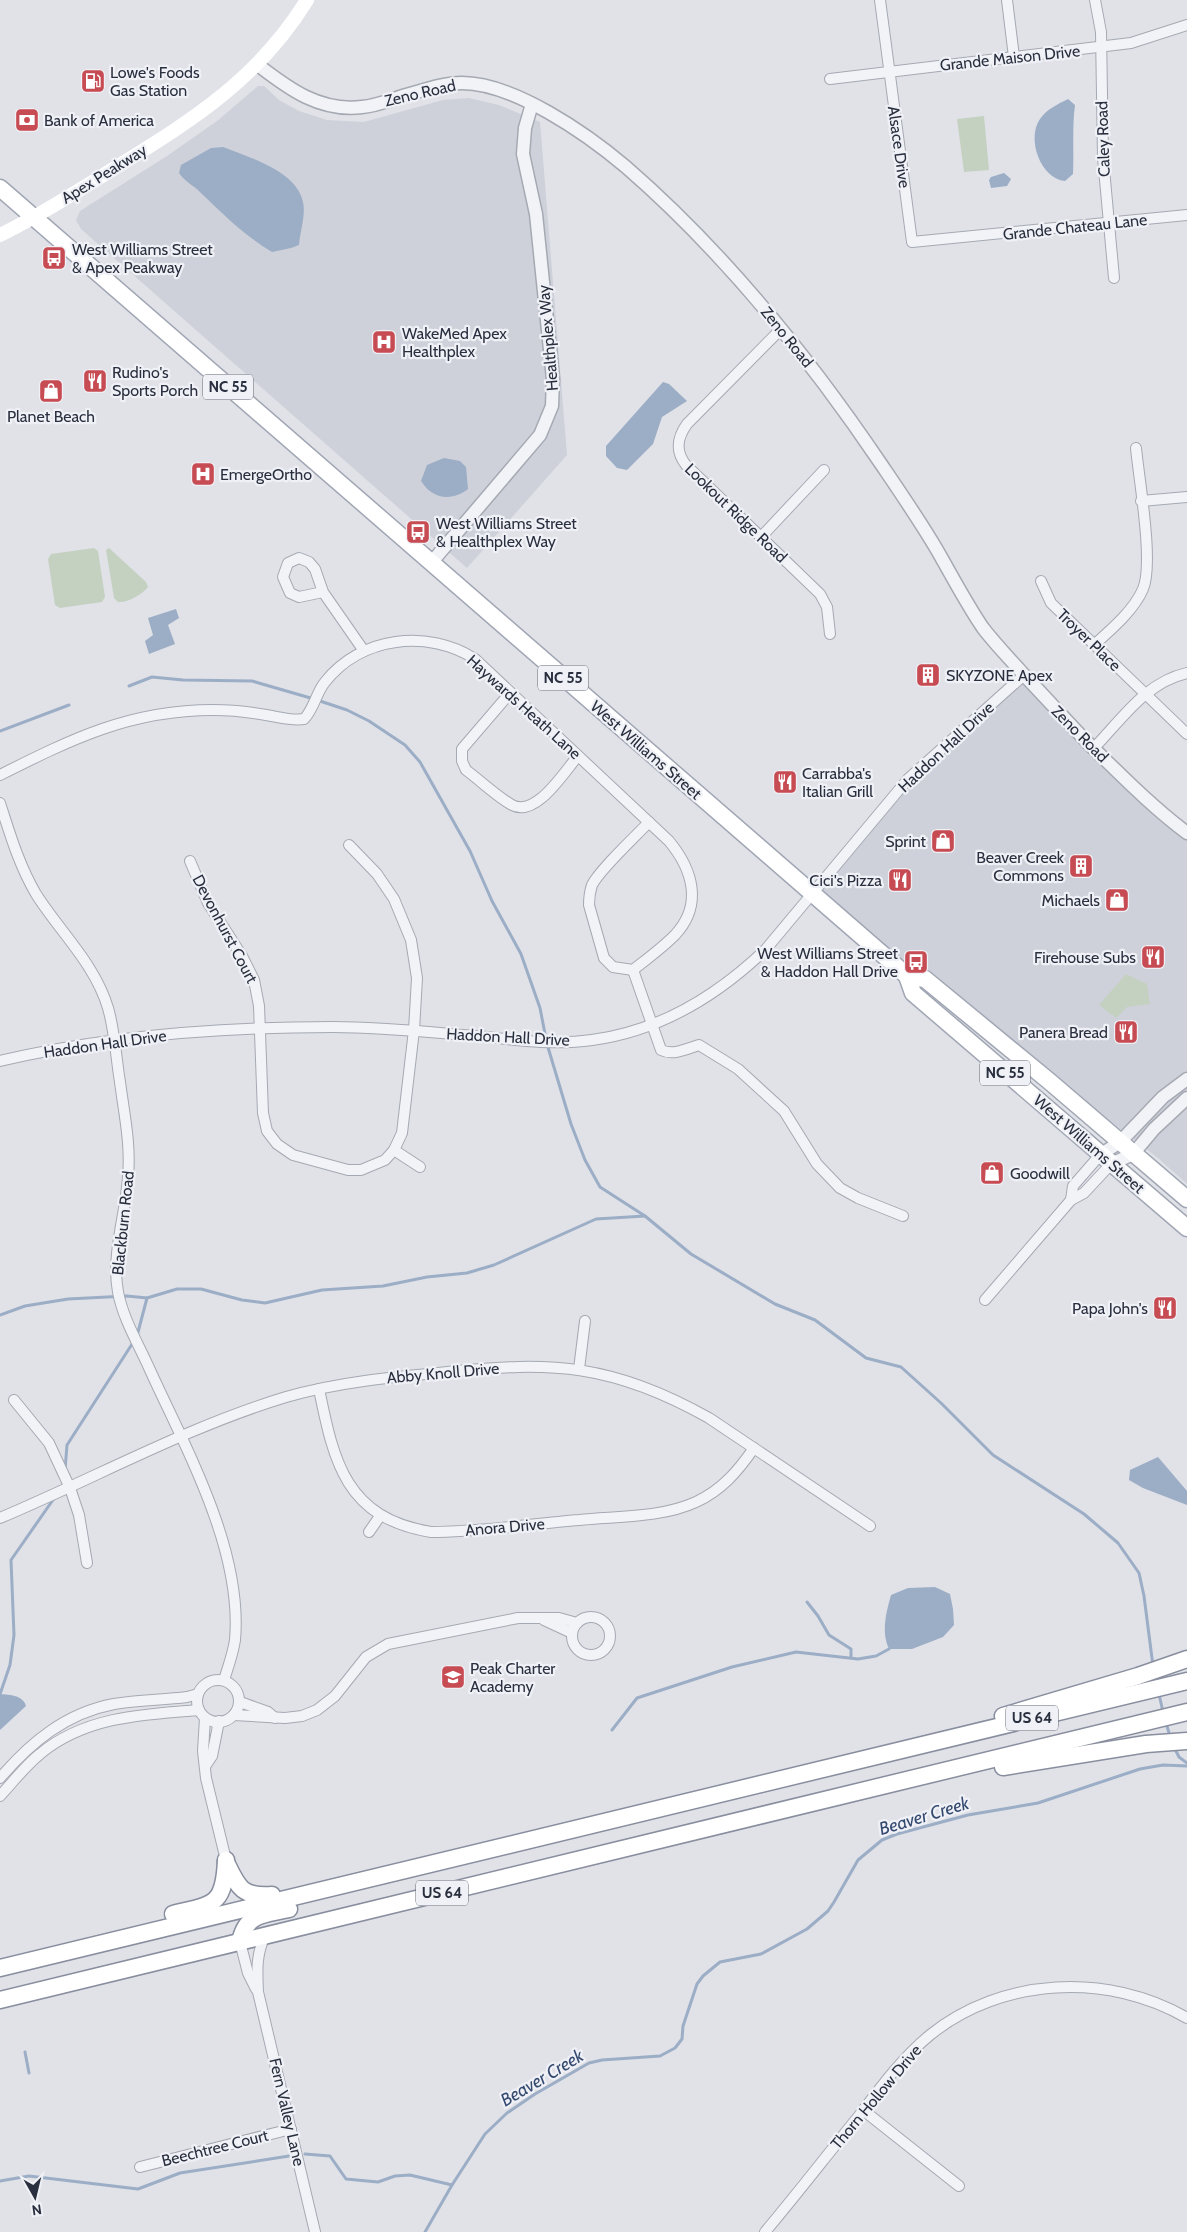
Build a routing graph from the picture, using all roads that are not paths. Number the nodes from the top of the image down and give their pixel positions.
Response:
1 (307, 0) edge
2 (880, 0) edge
3 (1007, 0) edge
4 (1095, 0) edge
5 (1187, 25) edge
6 (1101, 48) junction
7 (1014, 57) junction
8 (258, 65) junction
9 (889, 72) junction
10 (830, 79) dead end
11 (532, 104) junction
12 (0, 188) edge
13 (1187, 215) edge
14 (34, 217) junction
15 (1108, 223) junction
16 (0, 235) edge
17 (964, 238) joint
18 (1114, 278) dead end
19 (781, 329) junction
20 (1136, 448) dead end
21 (824, 470) dead end
22 (1187, 497) edge
23 (1142, 502) junction
24 (761, 537) junction
25 (431, 563) junction
26 (1041, 581) dead end
27 (323, 592) dead end
28 (830, 634) dead end
29 (1095, 644) junction
30 (364, 652) junction
31 (1187, 673) edge
32 (1024, 675) junction
33 (510, 693) junction
34 (1145, 693) junction
35 (1187, 734) edge
36 (1094, 748) junction
37 (578, 756) junction
38 (0, 775) edge
39 (0, 802) edge
40 (649, 822) junction
41 (1187, 833) edge
42 (349, 844) dead end
43 (190, 861) dead end
44 (812, 894) junction
45 (633, 970) junction
46 (907, 976) junction
47 (653, 1024) junction
48 (261, 1027) junction
49 (414, 1030) junction
50 (114, 1040) junction
51 (0, 1061) edge
52 (1187, 1079) edge
53 (1187, 1098) edge
54 (1120, 1142) junction
55 (394, 1150) junction
56 (1134, 1154) junction
57 (1105, 1159) junction
58 (420, 1166) dead end
59 (1187, 1199) edge
60 (903, 1216) dead end
61 (1187, 1228) edge
62 (986, 1300) dead end
63 (585, 1321) dead end
64 (579, 1369) junction
65 (319, 1389) junction
66 (14, 1400) dead end
67 (180, 1437) junction
68 (754, 1448) junction
69 (70, 1488) junction
70 (380, 1516) junction
71 (0, 1518) edge
72 (870, 1526) dead end
73 (368, 1532) dead end
74 (87, 1563) dead end
75 (536, 1617) junction
76 (577, 1623) junction
77 (572, 1633) junction
78 (1187, 1659) edge
79 (224, 1680) junction
80 (1187, 1681) edge
81 (198, 1694) junction
82 (240, 1702) junction
83 (1187, 1712) edge
84 (202, 1714) junction
85 (234, 1715) junction
86 (275, 1718) junction
87 (219, 1721) junction
88 (50, 1730) junction
89 (1187, 1741) edge
90 (58, 1742) junction
91 (878, 1756) junction
92 (206, 1765) junction
93 (0, 1778) edge
94 (885, 1786) junction
95 (0, 1796) edge
96 (226, 1860) junction
97 (434, 1864) junction
98 (308, 1893) junction
99 (266, 1936) junction
100 (240, 1942) junction
101 (0, 1960) edge
102 (0, 1968) edge
103 (258, 1992) junction
104 (0, 2000) edge
105 (1187, 2018) edge
106 (863, 2110) junction
107 (290, 2129) junction
108 (140, 2167) dead end
109 (959, 2186) dead end
110 (315, 2232) edge
111 (765, 2232) edge

1 - 8 main road, Apex Peakway
2 - 9 street, Alsace Drive
3 - 7 street
4 - 6 street, Caley Road
5 - 6 street, Grande Maison Drive
6 - 7 street, Grande Maison Drive
6 - 15 street, Caley Road
7 - 9 street, Grande Maison Drive
8 - 11 street, Zeno Road
8 - 14 main road, Apex Peakway
9 - 10 street, Grande Maison Drive
9 - 17 street, Alsace Drive
11 - 19 street, Zeno Road
11 - 25 street, Healthplex Way
12 - 14 main road, West Williams Street / NC 55
13 - 15 street, Grande Chateau Lane
14 - 16 main road, Apex Peakway
14 - 25 main road, West Williams Street / NC 55
15 - 17 street, Grande Chateau Lane
15 - 18 street, Caley Road
19 - 24 street, Lookout Ridge Road
19 - 32 street, Zeno Road
20 - 23 street
21 - 24 street
22 - 23 street
23 - 29 street
24 - 28 street, Lookout Ridge Road
25 - 44 main road, West Williams Street / NC 55
26 - 29 street, Troyer Place
27 - 30 street
29 - 34 street, Troyer Place
30 - 33 street, Haywards Heath Lane
30 - 38 street, Haywards Heath Lane
31 - 34 street
32 - 36 street, Zeno Road
32 - 44 street, Haddon Hall Drive
33 - 37 street, Haywards Heath Lane
33 - 37 street
34 - 35 street, Troyer Place
34 - 36 street
36 - 41 street, Zeno Road
37 - 40 street, Haywards Heath Lane
39 - 50 street, Blackburn Road
40 - 45 street, Haywards Heath Lane
40 - 45 street
42 - 49 street
43 - 48 street, Devonhurst Court
44 - 46 main road, West Williams Street / NC 55
44 - 47 street, Haddon Hall Drive
45 - 47 street
46 - 54 main road, West Williams Street / NC 55
46 - 57 main road, West Williams Street / NC 55
47 - 49 street, Haddon Hall Drive
47 - 60 street
48 - 49 street, Haddon Hall Drive
48 - 50 street, Haddon Hall Drive
48 - 55 street, Devonhurst Court
49 - 55 street
50 - 51 street, Haddon Hall Drive
50 - 67 street, Blackburn Road
52 - 54 street
53 - 56 street
54 - 56 main road, West Williams Street / NC 55
54 - 57 street
55 - 58 street
56 - 57 street
56 - 59 main road, West Williams Street / NC 55
57 - 61 main road, West Williams Street / NC 55
57 - 62 street
63 - 64 street
64 - 65 street, Abby Knoll Drive
64 - 68 street, Abby Knoll Drive
65 - 67 street, Abby Knoll Drive
65 - 70 street, Anora Drive
66 - 69 street
67 - 69 street, Abby Knoll Drive
67 - 79 street, Blackburn Road
68 - 70 street, Anora Drive
68 - 72 street, Abby Knoll Drive
69 - 71 street, Abby Knoll Drive
69 - 74 street
70 - 73 street
75 - 76 street
75 - 77 street
75 - 86 street
76 - 77 street
76 - 77 street
78 - 91 main road
79 - 81 street
79 - 82 street
80 - 91 main road, US 64
81 - 84 street
81 - 88 street
82 - 85 street
82 - 86 street
83 - 94 main road, US 64
84 - 87 street
84 - 90 street
84 - 92 street
85 - 86 street
85 - 87 street
87 - 92 street
88 - 90 street
88 - 93 street
89 - 94 main road
90 - 95 street
91 - 97 main road, US 64
92 - 96 street
94 - 99 main road, US 64
96 - 98 main road
96 - 101 main road
97 - 98 main road, US 64
97 - 100 main road
98 - 102 main road, US 64
99 - 100 main road, US 64
99 - 103 street, Fern Valley Lane
100 - 103 street, Fern Valley Lane
100 - 104 main road, US 64
103 - 107 street, Fern Valley Lane
105 - 106 street, Thorn Hollow Drive
106 - 109 street
106 - 111 street, Thorn Hollow Drive
107 - 108 street, Beechtree Court
107 - 110 street, Fern Valley Lane

